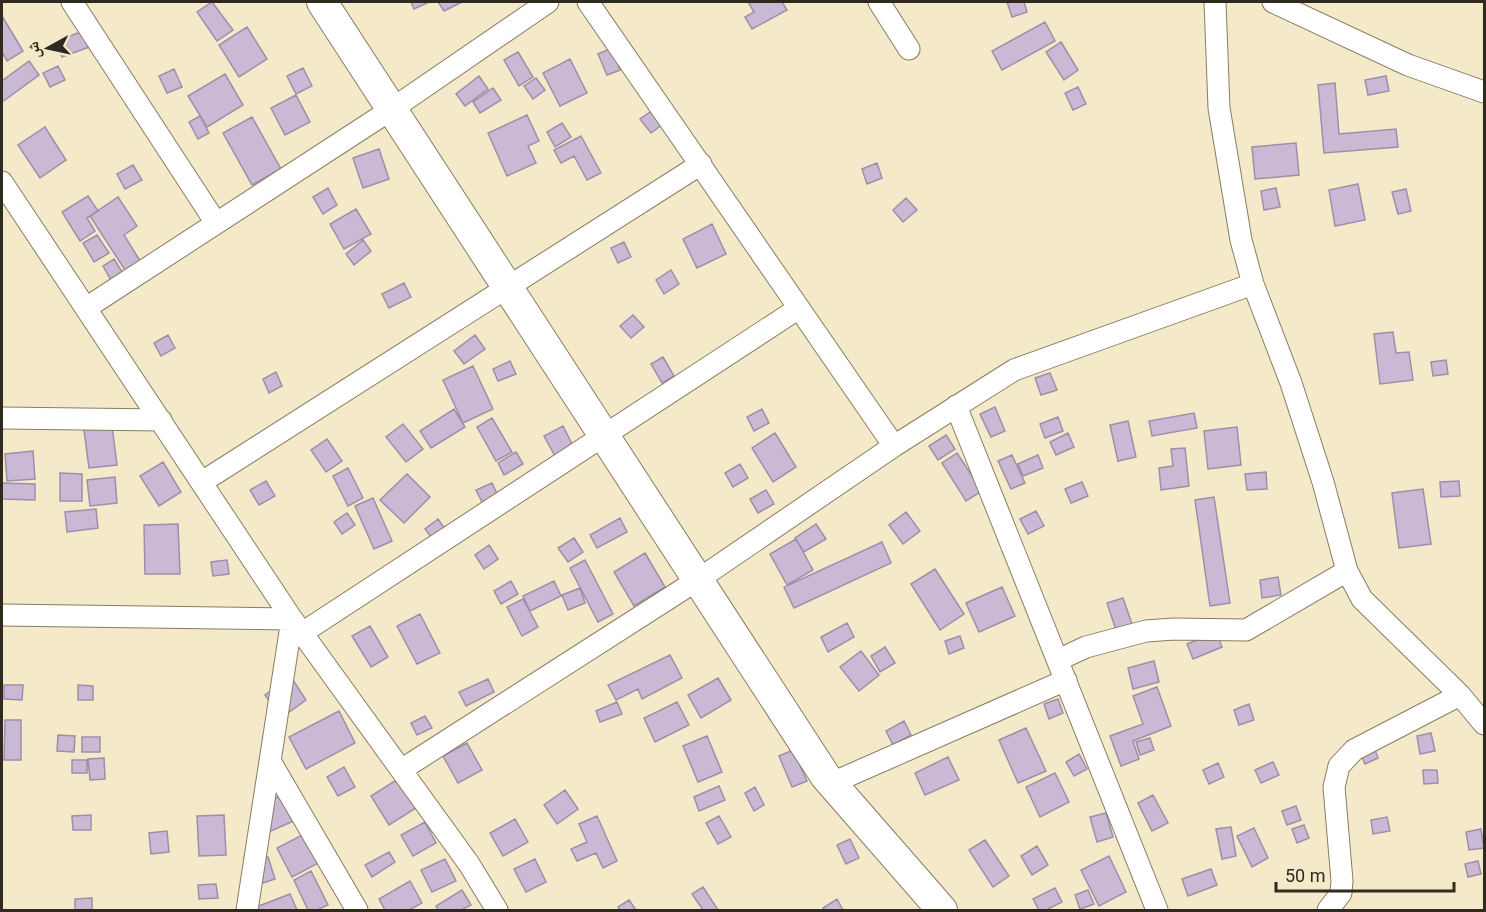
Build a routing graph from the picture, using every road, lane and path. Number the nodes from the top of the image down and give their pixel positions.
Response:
1 (72, 2) edge
2 (322, 2) edge
3 (548, 2) edge
4 (588, 2) edge
5 (879, 2) edge
6 (1215, 2) edge
7 (1273, 2) edge
8 (909, 49) dead end
9 (1485, 92) edge
10 (392, 109) junction
11 (701, 164) junction
12 (2, 182) edge
13 (216, 223) junction
14 (1253, 284) junction
15 (509, 287) junction
16 (86, 308) junction
17 (799, 308) junction
18 (956, 406) junction
19 (2, 418) edge
20 (161, 420) junction
21 (605, 435) junction
22 (894, 446) junction
23 (202, 482) junction
24 (1347, 571) junction
25 (699, 579) junction
26 (2, 615) edge
27 (297, 626) junction
28 (1058, 660) junction
29 (1066, 680) junction
30 (1460, 695) junction
31 (1485, 724) edge
32 (270, 761) junction
33 (401, 770) junction
34 (832, 783) junction
35 (247, 910) edge
36 (357, 910) edge
37 (496, 910) edge
38 (942, 910) edge
39 (1157, 910) edge
40 (1328, 910) edge

1 - 13 street
2 - 10 street
3 - 10 street
4 - 11 street
5 - 8 street
6 - 14 street
7 - 9 street
10 - 13 street
10 - 15 street
11 - 15 street
11 - 17 street
12 - 16 street
13 - 16 street
14 - 18 street
14 - 24 street
15 - 21 street
15 - 23 street
16 - 20 street
17 - 21 street
17 - 22 street
18 - 22 street
18 - 28 street
19 - 20 street
20 - 23 street
21 - 25 street
21 - 27 street
22 - 25 street
23 - 27 street
24 - 28 street
24 - 30 street
25 - 33 street
25 - 34 street
26 - 27 street
27 - 32 street
27 - 33 street
28 - 29 street
29 - 34 street
29 - 39 street
30 - 31 street
30 - 40 street
32 - 35 street
32 - 36 street
33 - 37 street
34 - 38 street

